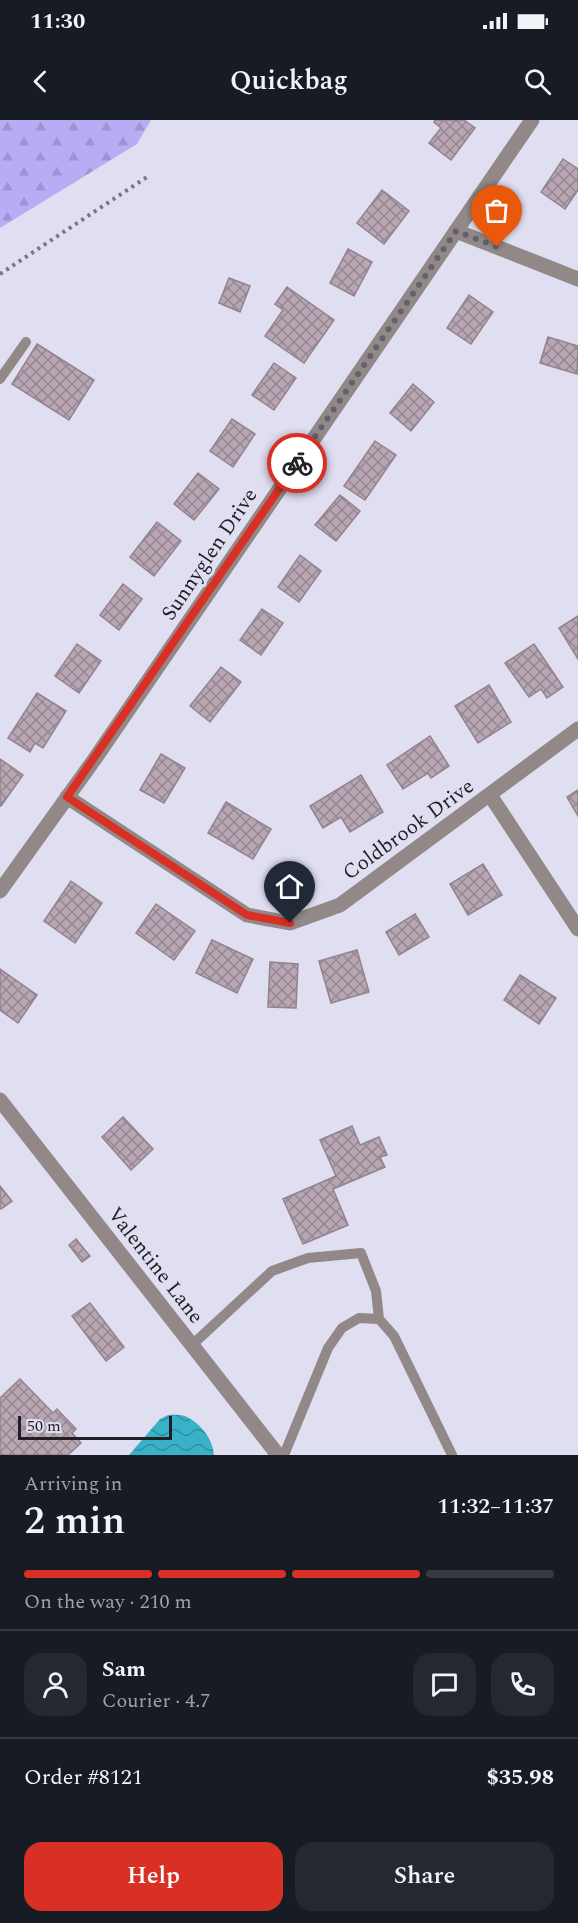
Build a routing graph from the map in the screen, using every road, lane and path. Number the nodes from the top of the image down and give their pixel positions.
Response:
1 (532, 120) edge
2 (147, 177) dead end
3 (456, 231) junction
4 (0, 274) edge
5 (578, 279) edge
6 (26, 342) dead end
7 (0, 379) edge
8 (578, 729) edge
9 (490, 795) junction
10 (67, 797) junction
11 (0, 891) edge
12 (578, 929) edge
13 (0, 1100) edge
14 (379, 1319) junction
15 (192, 1345) junction
16 (278, 1455) edge
17 (284, 1455) edge
18 (452, 1455) edge

1 - 3 street, Sunnyglen Drive
2 - 4 path
3 - 5 street
3 - 10 street, Sunnyglen Drive
6 - 7 lane
8 - 9 street, Coldbrook Drive
9 - 10 street, Coldbrook Drive
9 - 12 street
10 - 11 street, Sunnyglen Drive
13 - 15 street, Valentine Lane
14 - 15 lane
14 - 17 lane
14 - 18 lane
15 - 16 street, Valentine Lane

